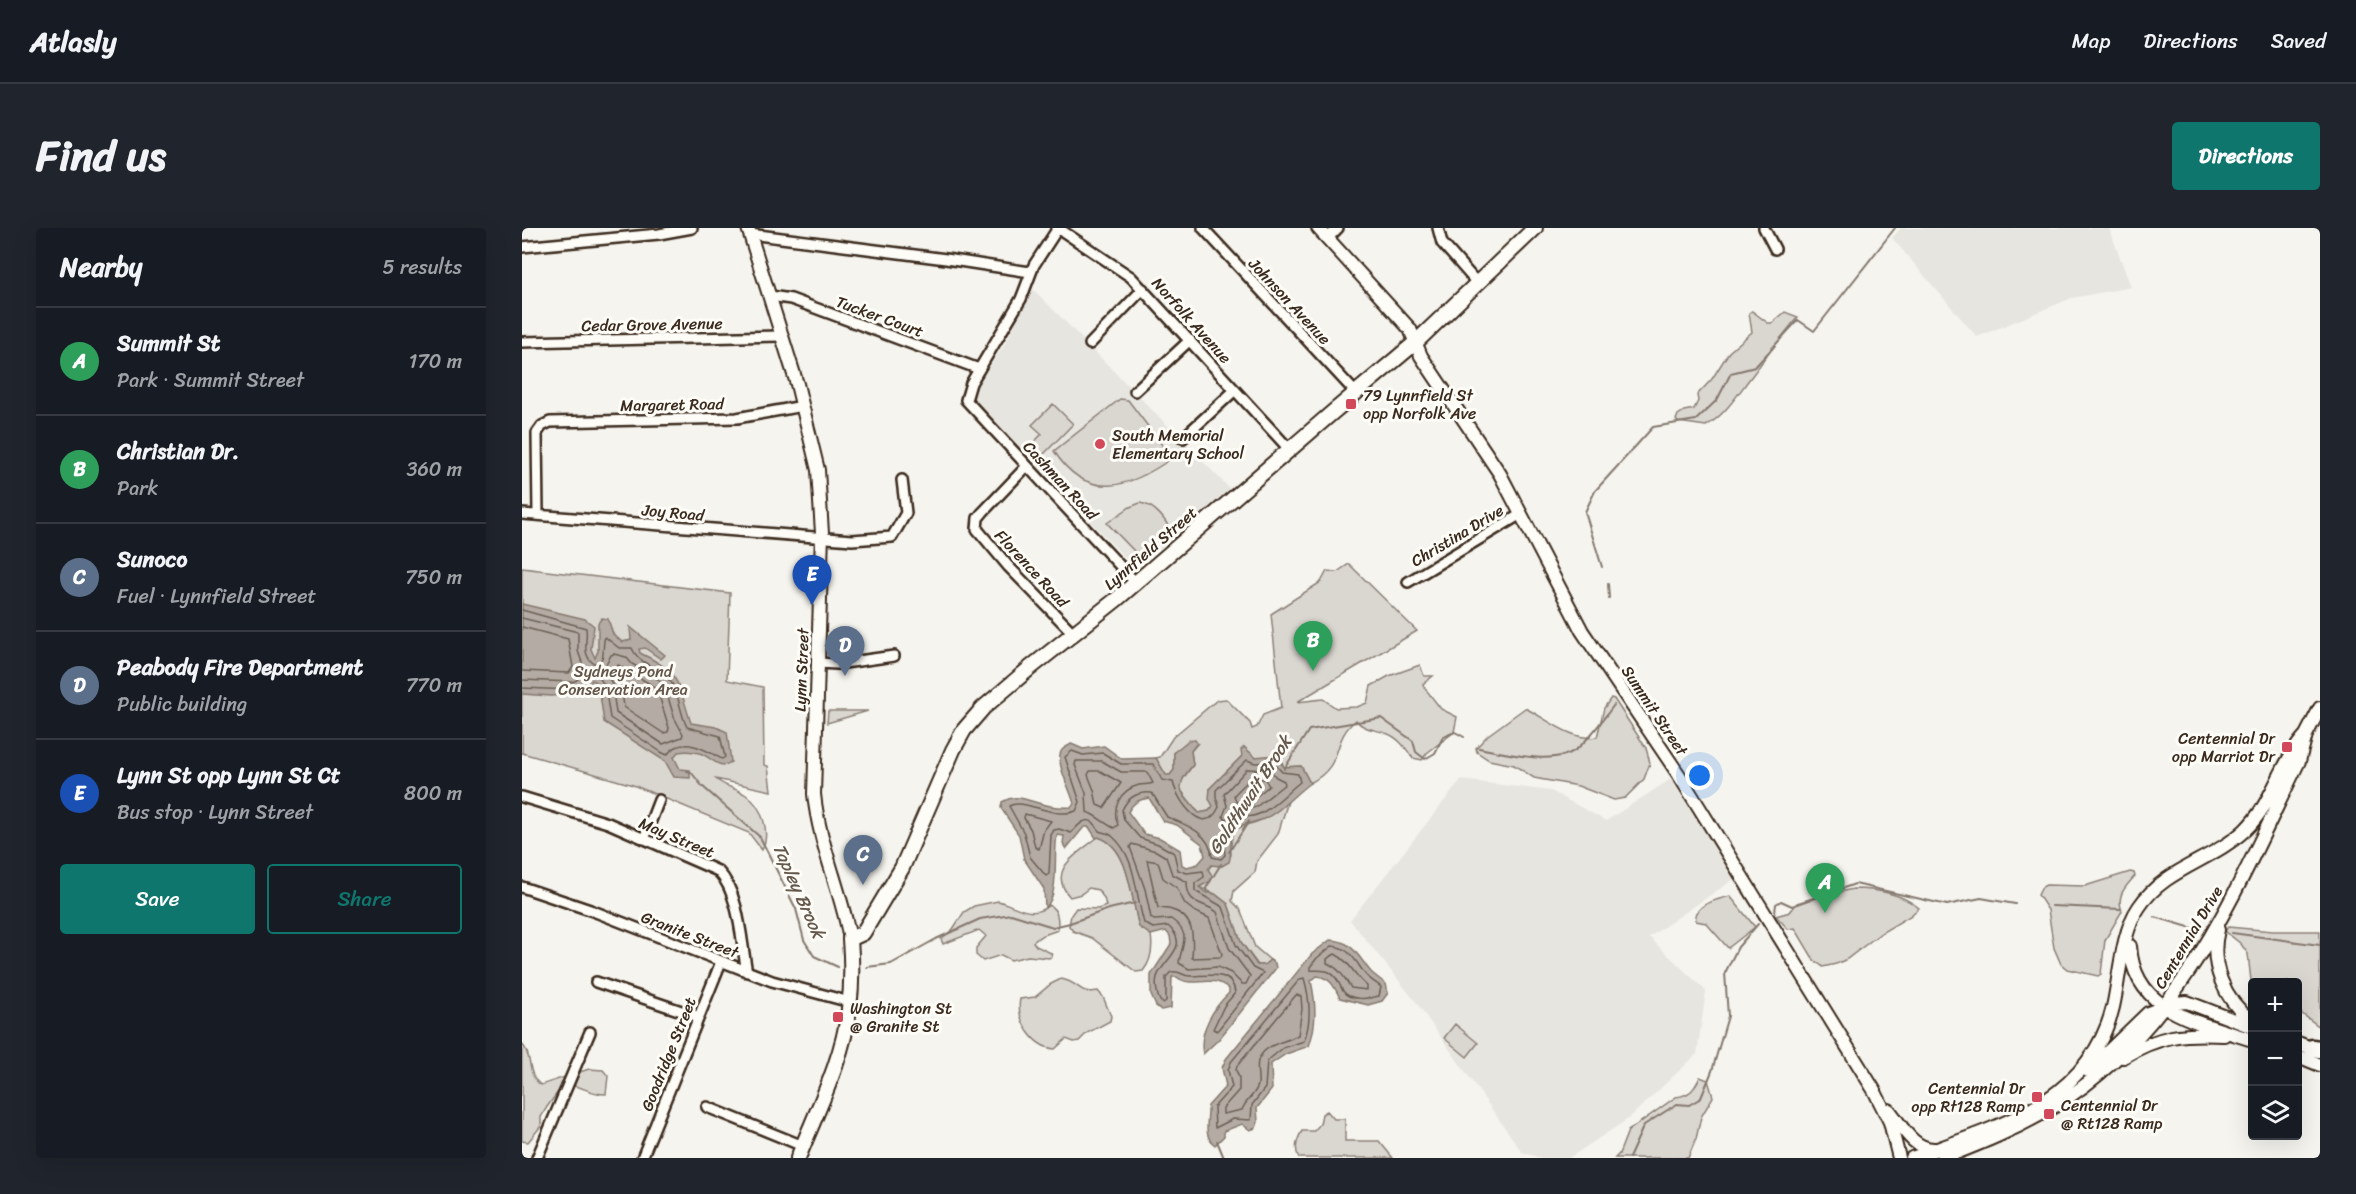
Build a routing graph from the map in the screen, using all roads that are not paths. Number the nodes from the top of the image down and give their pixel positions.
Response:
1 (692, 228) edge
2 (1058, 228) edge
3 (1203, 228) edge
4 (1318, 228) edge
5 (1338, 228) edge
6 (1438, 228) edge
7 (1534, 228) edge
8 (1764, 228) edge
9 (749, 231) edge
10 (1328, 238) junction
11 (522, 247) edge
12 (1775, 249) dead end
13 (1030, 272) junction
14 (1478, 284) junction
15 (1143, 289) junction
16 (770, 296) junction
17 (782, 336) junction
18 (1190, 340) junction
19 (522, 342) edge
20 (1415, 343) junction
21 (1090, 344) dead end
22 (979, 369) junction
23 (1235, 390) junction
24 (1135, 391) dead end
25 (1356, 393) junction
26 (803, 406) junction
27 (1183, 438) dead end
28 (1289, 449) junction
29 (1028, 466) junction
30 (903, 480) dead end
31 (522, 514) edge
32 (1521, 514) junction
33 (538, 515) junction
34 (821, 538) junction
35 (1408, 582) dead end
36 (1136, 583) junction
37 (1074, 634) junction
38 (894, 656) dead end
39 (818, 663) junction
40 (2320, 708) edge
41 (2306, 735) junction
42 (522, 796) edge
43 (659, 800) dead end
44 (644, 839) junction
45 (522, 887) edge
46 (2225, 910) junction
47 (2130, 927) junction
48 (850, 939) junction
49 (721, 962) junction
50 (747, 972) junction
51 (596, 982) dead end
52 (850, 1002) junction
53 (2165, 1007) junction
54 (2248, 1016) edge
55 (699, 1017) junction
56 (2248, 1025) edge
57 (590, 1032) dead end
58 (2248, 1039) edge
59 (2248, 1040) edge
60 (2309, 1050) edge
61 (2320, 1065) edge
62 (2107, 1067) junction
63 (2065, 1088) junction
64 (1874, 1090) junction
65 (707, 1107) dead end
66 (801, 1152) edge
67 (1940, 1153) edge
68 (537, 1158) edge
69 (642, 1158) edge
70 (1899, 1158) edge
71 (1912, 1158) edge

1 - 11 street
2 - 13 street
2 - 15 street, Norfolk Avenue
3 - 25 street, Johnson Avenue
4 - 10 main road, Summit Street
5 - 10 street
6 - 14 street
7 - 14 main road, Lynnfield Street
8 - 12 street
9 - 13 street
9 - 16 main road, Lynn Street
10 - 20 main road, Summit Street
13 - 22 street
14 - 20 main road, Lynnfield Street
15 - 18 street, Norfolk Avenue
15 - 21 street
16 - 17 main road, Lynn Street
16 - 22 street, Tucker Court
17 - 19 street, Cedar Grove Avenue
17 - 26 main road, Lynn Street
18 - 23 street, Norfolk Avenue
18 - 24 street
20 - 25 main road, Lynnfield Street
20 - 32 main road, Summit Street
22 - 29 street, Cashman Road
23 - 27 street
23 - 28 street, Norfolk Avenue
25 - 28 main road, Lynnfield Street
26 - 33 street, Margaret Road
26 - 34 main road, Lynn Street
28 - 36 main road, Lynnfield Street
29 - 36 street, Cashman Road
29 - 37 street, Florence Road
30 - 34 street, Joy Road
31 - 33 street, Joy Road
32 - 35 street, Christina Drive
32 - 64 main road, Summit Street
33 - 34 street, Joy Road
34 - 39 main road, Lynn Street
36 - 37 main road, Lynnfield Street
37 - 48 main road, Lynnfield Street
38 - 39 street
39 - 48 main road, Lynn Street
40 - 41 main road, Centennial Drive
41 - 46 main road, Centennial Drive
41 - 47 main road, Centennial Drive
42 - 44 street, May Street
43 - 44 street
44 - 50 street, May Street
45 - 49 street, Granite Street
46 - 53 main road, Centennial Drive
46 - 54 main road
47 - 53 main road
47 - 63 main road, Centennial Drive
48 - 52 main road
49 - 50 street, Granite Street
49 - 55 street, Goodridge Street
50 - 52 street, Granite Street
51 - 55 street
52 - 66 main road
53 - 56 main road
53 - 58 main road
53 - 62 main road, Centennial Drive
53 - 63 main road
55 - 69 street, Goodridge Street
57 - 68 street
59 - 62 main road
60 - 61 main road
62 - 67 main road, Centennial Drive
63 - 67 main road, Centennial Drive
64 - 67 main road
64 - 70 main road, Summit Street
65 - 66 street
67 - 71 main road, Centennial Drive

